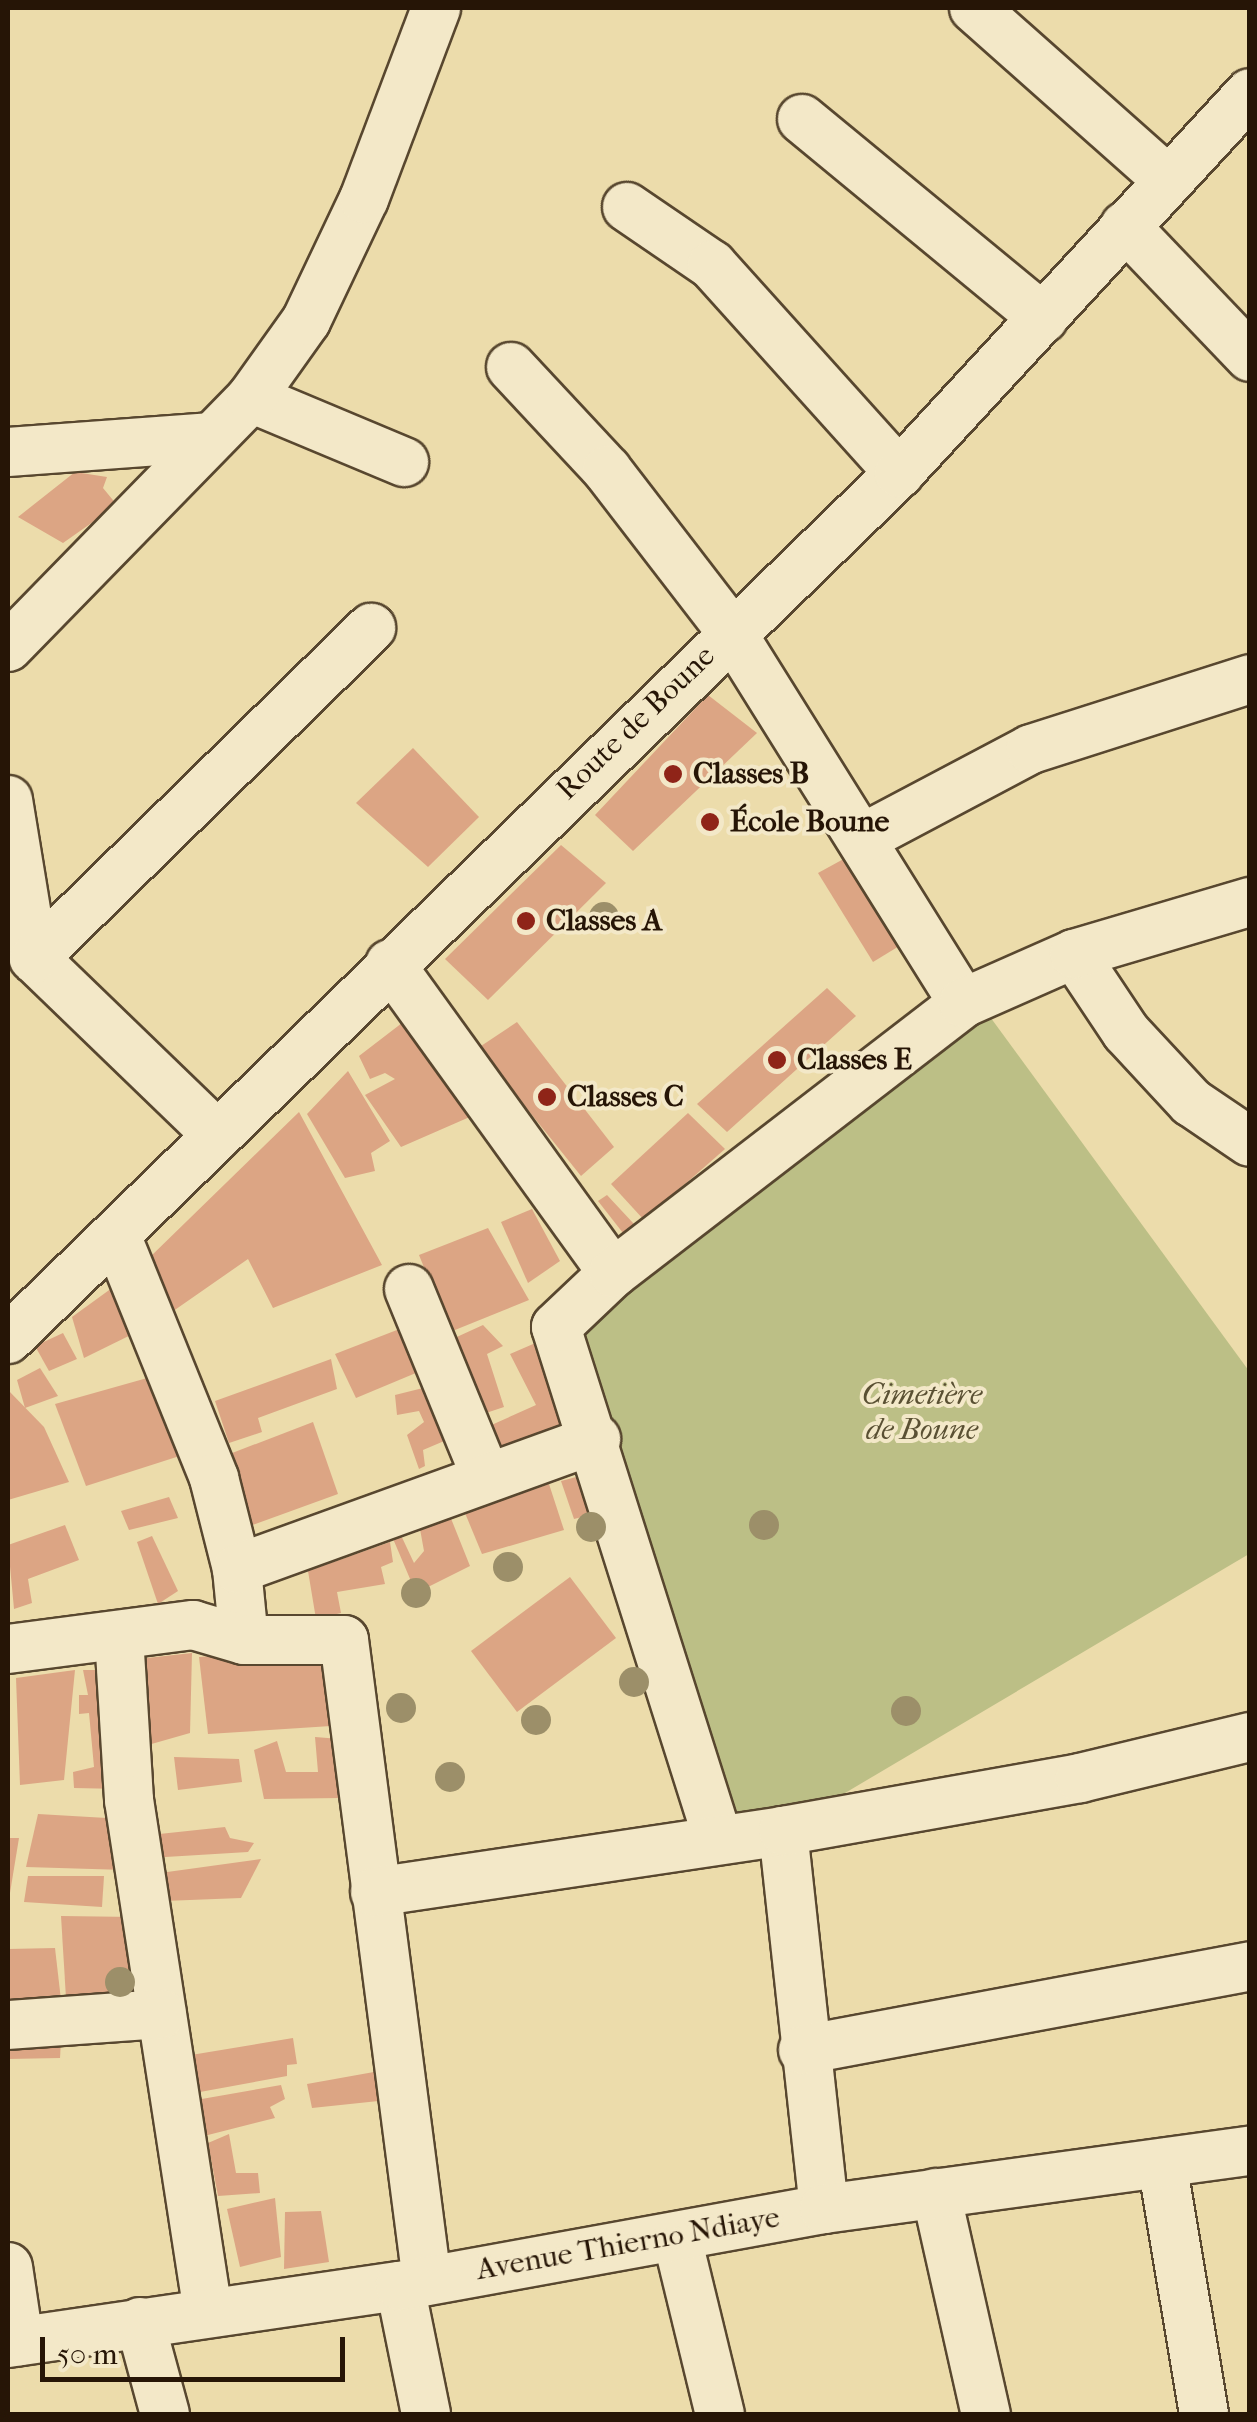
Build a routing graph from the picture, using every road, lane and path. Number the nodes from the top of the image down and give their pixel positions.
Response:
1 (436, 8) edge
2 (974, 8) edge
3 (1250, 94) edge
4 (802, 119) dead end
5 (1168, 180) junction
6 (627, 208) dead end
7 (1124, 226) junction
8 (1044, 318) junction
9 (1250, 357) edge
10 (512, 366) dead end
11 (252, 398) junction
12 (212, 437) junction
13 (8, 452) edge
14 (404, 462) dead end
15 (899, 473) junction
16 (370, 628) dead end
17 (730, 630) junction
18 (8, 647) edge
19 (1250, 679) edge
20 (8, 800) edge
21 (862, 838) junction
22 (1250, 902) edge
23 (1074, 954) junction
24 (390, 964) junction
25 (27, 965) edge
26 (962, 1003) junction
27 (217, 1135) junction
28 (1250, 1142) edge
29 (116, 1235) junction
30 (613, 1273) junction
31 (410, 1289) dead end
32 (8, 1339) edge
33 (596, 1439) junction
34 (486, 1477) junction
35 (238, 1569) junction
36 (119, 1636) junction
37 (244, 1640) junction
38 (8, 1649) edge
39 (1250, 1737) edge
40 (783, 1831) junction
41 (718, 1839) junction
42 (376, 1892) junction
43 (1250, 1966) edge
44 (162, 2014) junction
45 (8, 2025) edge
46 (803, 2050) junction
47 (1250, 2151) edge
48 (1162, 2162) junction
49 (936, 2193) junction
50 (824, 2208) junction
51 (676, 2238) junction
52 (8, 2267) edge
53 (414, 2283) junction
54 (208, 2312) junction
55 (140, 2322) junction
56 (13, 2342) edge
57 (165, 2414) edge
58 (426, 2414) edge
59 (720, 2414) edge
60 (982, 2414) edge
61 (1204, 2414) edge

1 - 11 street
2 - 5 street
3 - 5 street, Route de Boune
4 - 8 street
5 - 7 street, Route de Boune
6 - 15 street
7 - 8 street, Route de Boune
7 - 9 street
8 - 15 street, Route de Boune
10 - 17 street
11 - 12 street
11 - 14 street
12 - 13 street
12 - 18 street
15 - 17 street, Route de Boune
16 - 25 street
17 - 21 street
17 - 24 street, Route de Boune
19 - 21 street
20 - 25 street
21 - 26 street
22 - 23 street
23 - 26 street
23 - 28 street
24 - 27 street, Route de Boune
24 - 30 street
25 - 27 street
26 - 30 street
27 - 29 street, Route de Boune
29 - 32 street, Route de Boune
29 - 35 street
30 - 33 street
31 - 34 street
33 - 34 street
33 - 41 street
34 - 35 street
35 - 37 street
36 - 37 street
36 - 38 street
36 - 44 street
37 - 42 street
39 - 40 street
40 - 41 street
40 - 46 street
41 - 42 street
42 - 53 street
43 - 46 street
44 - 45 street
44 - 54 street
46 - 50 street
47 - 48 street, Avenue Thierno Ndiaye
48 - 49 street, Avenue Thierno Ndiaye
48 - 61 street
49 - 50 street, Avenue Thierno Ndiaye
49 - 60 street
50 - 51 street, Avenue Thierno Ndiaye
51 - 53 street, Avenue Thierno Ndiaye
51 - 59 street
52 - 56 street
53 - 54 street, Avenue Thierno Ndiaye
53 - 58 street
54 - 55 street, Avenue Thierno Ndiaye
55 - 56 street, Avenue Thierno Ndiaye
55 - 57 street

